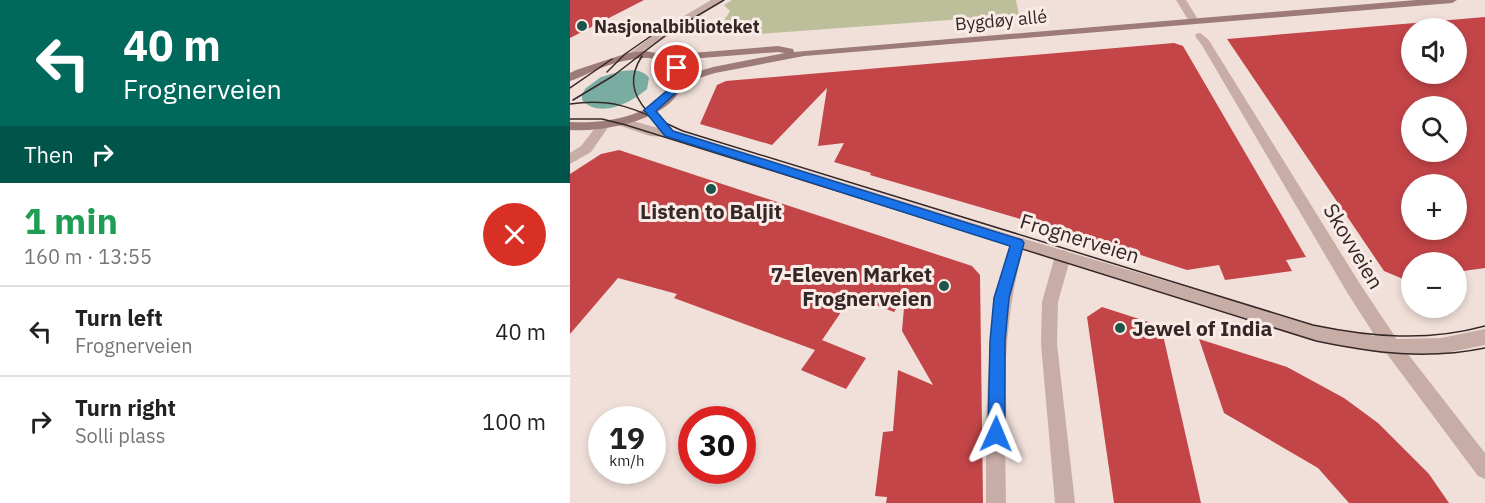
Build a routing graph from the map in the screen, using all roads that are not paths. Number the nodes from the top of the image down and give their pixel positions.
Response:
1 (718, 0) edge
2 (1181, 0) edge
3 (1452, 0) edge
4 (1194, 21) junction
5 (1202, 39) dead end
6 (804, 52) junction
7 (632, 55) junction
8 (665, 58) junction
9 (570, 78) edge
10 (678, 81) junction
11 (649, 110) junction
12 (622, 122) junction
13 (570, 126) edge
14 (603, 126) junction
15 (669, 133) junction
16 (570, 159) edge
17 (1018, 243) junction
18 (1063, 256) junction
19 (1485, 338) edge
20 (1392, 347) junction
21 (1485, 469) edge
22 (996, 503) edge
23 (1065, 503) edge

1 - 7 street
2 - 4 street
3 - 4 main road, Bygdøy allé
4 - 6 main road, Bygdøy allé
5 - 20 street, Skovveien
6 - 8 main road, Bygdøy allé
6 - 10 main road, Bygdøy allé
7 - 8 main road, Bygdøy allé
7 - 9 main road, Bygdøy allé
8 - 10 main road
10 - 11 main road
11 - 12 main road
11 - 15 street
12 - 14 main road
12 - 15 street, Frognerveien
13 - 14 main road
14 - 16 street
15 - 17 street, Frognerveien
17 - 18 street, Frognerveien
17 - 22 street
18 - 20 street, Frognerveien
18 - 23 street
19 - 20 street, Frognerveien
20 - 21 street, Skovveien

